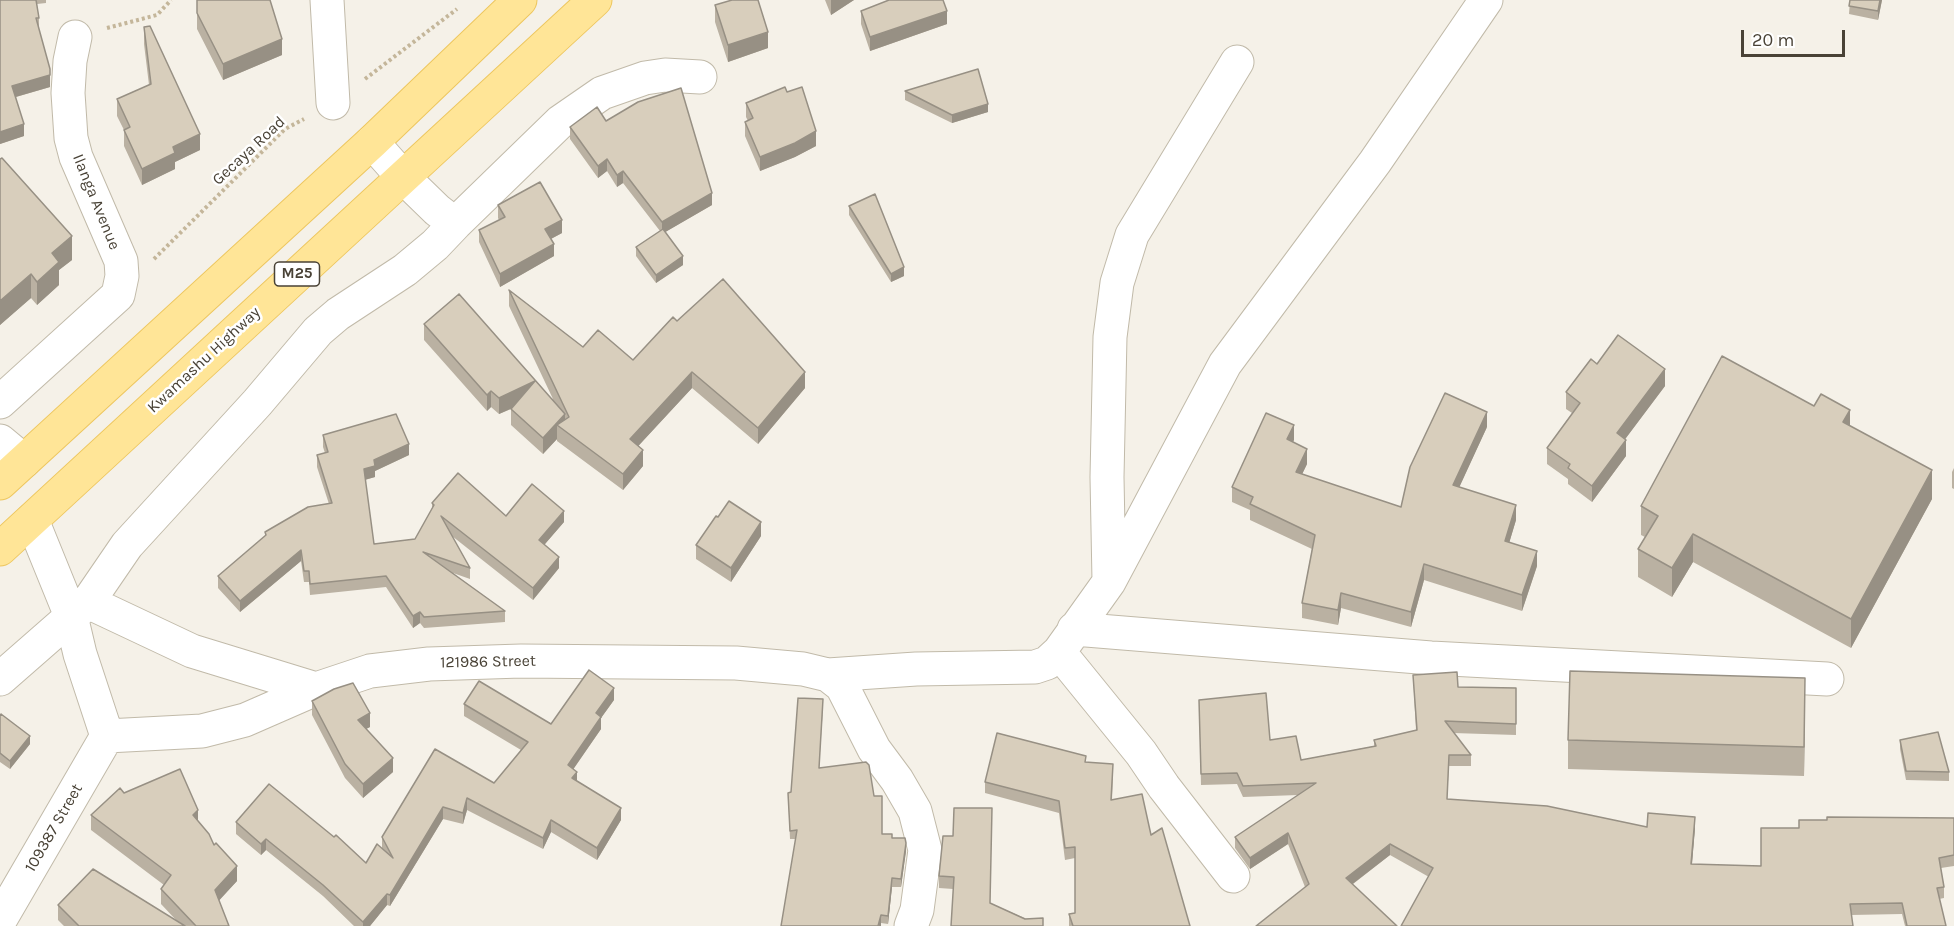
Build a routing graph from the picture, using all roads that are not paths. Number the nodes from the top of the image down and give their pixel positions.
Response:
1 (327, 0) edge
2 (520, 0) edge
3 (595, 0) edge
4 (1486, 0) edge
5 (75, 37) road end
6 (1237, 62) dead end
7 (700, 77) dead end
8 (333, 103) road end
9 (372, 142) junction
10 (402, 177) junction
11 (455, 224) junction
12 (0, 402) edge
13 (12, 451) edge
14 (0, 483) edge
15 (32, 520) junction
16 (0, 549) edge
17 (1109, 582) junction
18 (80, 609) junction
19 (1066, 641) junction
20 (828, 675) junction
21 (0, 679) edge
22 (1827, 679) dead end
23 (316, 689) junction
24 (107, 736) junction
25 (1233, 876) dead end
26 (0, 920) edge
27 (911, 926) edge

1 - 8 street
2 - 9 main road, M25
3 - 10 main road, Kwamashu Highway / M25
4 - 17 street
5 - 12 street, Ilanga Avenue
6 - 17 street
7 - 11 street
9 - 10 street
9 - 13 main road, M25
10 - 11 street
10 - 15 main road, Kwamashu Highway / M25
11 - 18 street
13 - 14 main road, M25
15 - 16 main road, Kwamashu Highway / M25
15 - 18 street
17 - 19 street
18 - 21 street
18 - 23 street
18 - 24 street
19 - 20 street, 121986 Street
19 - 22 street
19 - 25 street
20 - 23 street, 121986 Street
20 - 27 street
23 - 24 street, 121986 Street
24 - 26 street, 109387 Street

